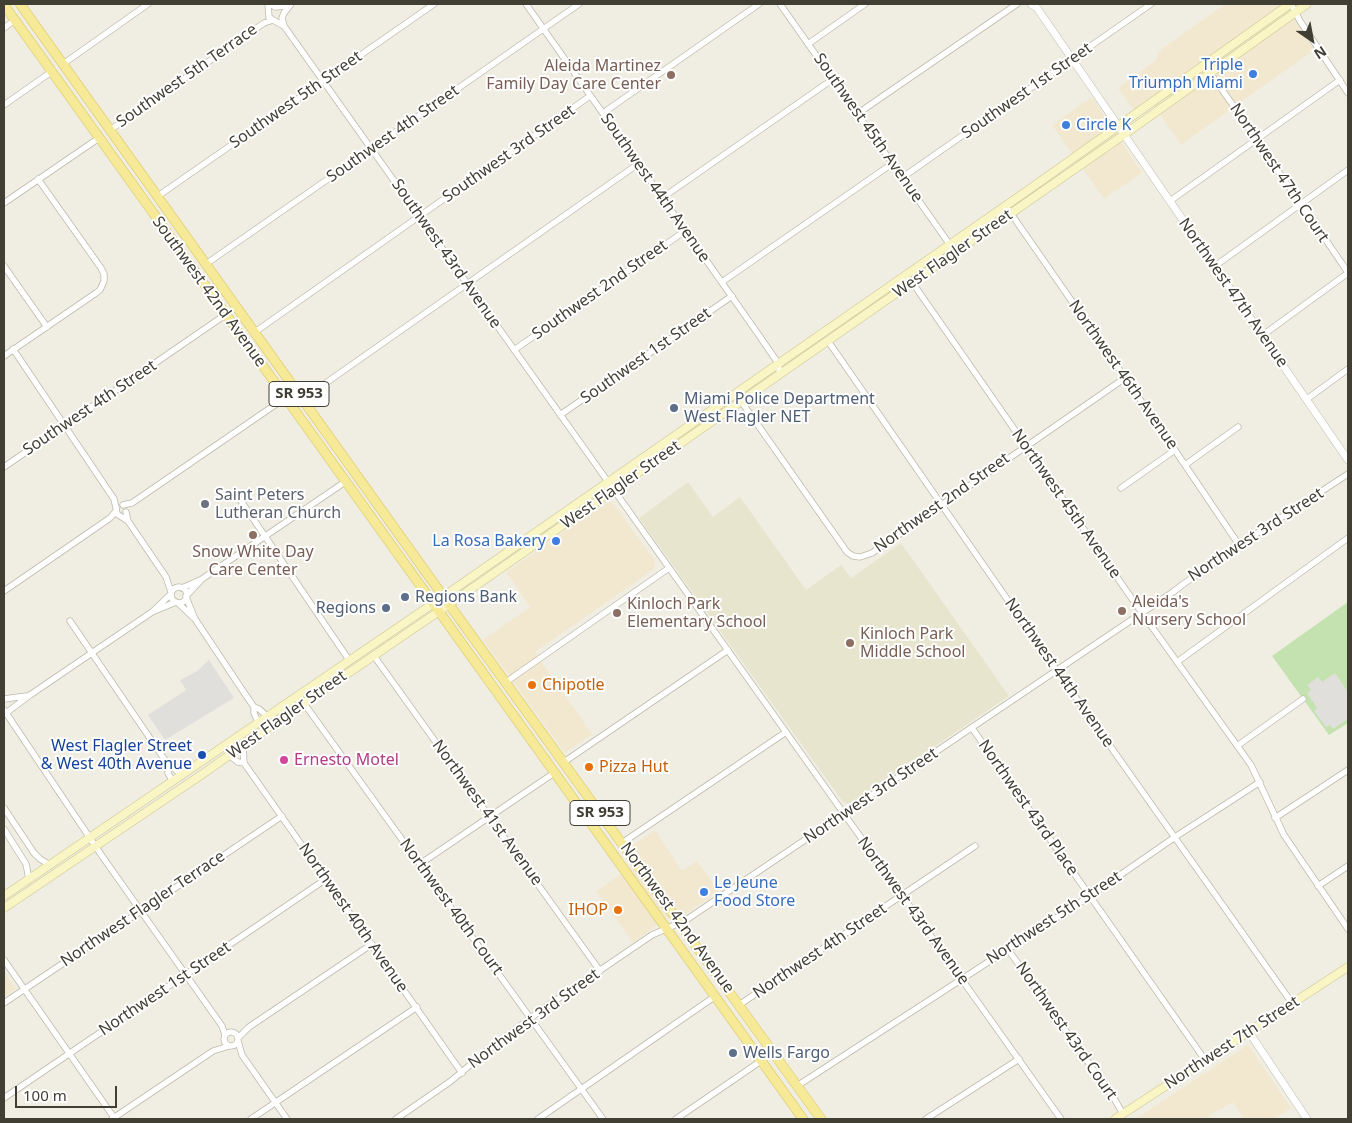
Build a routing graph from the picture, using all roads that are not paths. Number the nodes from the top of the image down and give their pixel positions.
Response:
1 (20, 4) edge
2 (148, 4) edge
3 (434, 4) edge
4 (526, 4) edge
5 (579, 4) edge
6 (759, 4) edge
7 (780, 4) edge
8 (865, 4) edge
9 (1016, 4) edge
10 (1151, 4) edge
11 (1290, 4) edge
12 (1307, 4) edge
13 (4, 5) edge
14 (273, 5) edge
15 (289, 5) edge
16 (1035, 5) edge
17 (1295, 12) junction
18 (269, 13) junction
19 (279, 18) junction
20 (15, 20) junction
21 (264, 23) junction
22 (4, 28) edge
23 (543, 29) junction
24 (808, 44) junction
25 (1072, 60) junction
26 (63, 64) junction
27 (52, 72) junction
28 (1210, 73) junction
29 (833, 79) junction
30 (1340, 80) junction
31 (324, 81) junction
32 (1348, 93) edge
33 (590, 96) junction
34 (4, 105) edge
35 (603, 113) junction
36 (857, 114) junction
37 (1119, 126) junction
38 (110, 130) junction
39 (1125, 134) junction
40 (99, 138) junction
41 (1256, 140) junction
42 (372, 148) junction
43 (110, 153) junction
44 (893, 163) junction
45 (638, 164) junction
46 (1348, 170) edge
47 (903, 177) junction
48 (38, 180) junction
49 (158, 196) junction
50 (662, 198) junction
51 (1170, 201) junction
52 (4, 203) edge
53 (1301, 204) junction
54 (1005, 205) junction
55 (1011, 213) junction
56 (420, 216) junction
57 (685, 231) junction
58 (949, 244) junction
59 (177, 247) junction
60 (198, 252) junction
61 (955, 252) junction
62 (206, 264) junction
63 (4, 266) edge
64 (1215, 266) junction
65 (1348, 273) edge
66 (722, 282) junction
67 (912, 282) junction
68 (468, 283) junction
69 (732, 296) junction
70 (225, 315) junction
71 (835, 324) junction
72 (47, 327) junction
73 (255, 332) junction
74 (1263, 335) junction
75 (828, 341) junction
76 (14, 349) junction
77 (514, 350) junction
78 (4, 356) edge
79 (778, 363) junction
80 (1348, 369) edge
81 (780, 375) junction
82 (1125, 378) junction
83 (283, 396) junction
84 (303, 399) junction
85 (1307, 399) junction
86 (742, 401) junction
87 (560, 415) junction
88 (64, 425) junction
89 (1238, 427) dead end
90 (1025, 446) junction
91 (1175, 450) junction
92 (329, 460) junction
93 (1348, 460) edge
94 (1185, 464) junction
95 (4, 466) edge
96 (357, 474) junction
97 (1348, 474) edge
98 (345, 482) junction
99 (608, 482) junction
100 (1121, 488) dead end
101 (614, 490) junction
102 (371, 494) junction
103 (237, 495) dead end
104 (940, 504) junction
105 (121, 510) junction
106 (265, 536) junction
107 (1348, 538) edge
108 (1239, 545) junction
109 (669, 568) junction
110 (166, 577) junction
111 (202, 579) junction
112 (180, 588) junction
113 (4, 591) edge
114 (171, 593) junction
115 (186, 596) junction
116 (443, 596) junction
117 (177, 602) junction
118 (432, 604) junction
119 (449, 605) junction
120 (152, 612) junction
121 (438, 612) junction
122 (1142, 613) junction
123 (195, 619) junction
124 (70, 621) dead end
125 (728, 650) junction
126 (92, 653) junction
127 (374, 656) junction
128 (349, 660) junction
129 (1178, 662) junction
130 (1057, 671) junction
131 (506, 682) junction
132 (30, 695) junction
133 (298, 695) junction
134 (4, 699) edge
135 (1303, 699) dead end
136 (304, 703) junction
137 (254, 707) junction
138 (5, 711) edge
139 (267, 716) junction
140 (258, 722) junction
141 (972, 728) junction
142 (786, 732) junction
143 (242, 746) junction
144 (1237, 746) junction
145 (539, 753) junction
146 (229, 756) junction
147 (564, 762) junction
148 (244, 763) junction
149 (168, 766) junction
150 (1348, 770) edge
151 (554, 773) junction
152 (182, 776) junction
153 (172, 782) junction
154 (1260, 782) junction
155 (4, 808) edge
156 (844, 814) junction
157 (282, 816) junction
158 (489, 816) junction
159 (1275, 818) junction
160 (4, 829) edge
161 (1175, 836) junction
162 (90, 838) junction
163 (622, 843) junction
164 (96, 846) junction
165 (975, 846) dead end
166 (420, 864) junction
167 (50, 865) junction
168 (1348, 866) edge
169 (29, 879) junction
170 (326, 879) junction
171 (1318, 886) junction
172 (4, 896) edge
173 (902, 896) junction
174 (1090, 896) junction
175 (4, 908) edge
176 (141, 911) junction
177 (679, 923) junction
178 (665, 928) junction
179 (1348, 929) edge
180 (372, 944) junction
181 (1007, 948) junction
182 (4, 960) edge
183 (1348, 967) edge
184 (600, 971) junction
185 (186, 974) junction
186 (961, 978) junction
187 (24, 989) junction
188 (714, 996) junction
189 (4, 1003) edge
190 (1292, 1003) junction
191 (739, 1005) junction
192 (417, 1007) junction
193 (530, 1018) junction
194 (222, 1026) junction
195 (1249, 1032) junction
196 (224, 1036) junction
197 (235, 1036) junction
198 (230, 1046) junction
199 (213, 1051) junction
200 (69, 1054) junction
201 (242, 1054) junction
202 (1019, 1059) junction
203 (1205, 1060) junction
204 (761, 1061) junction
205 (768, 1072) junction
206 (462, 1073) junction
207 (797, 1086) junction
208 (581, 1089) junction
209 (4, 1098) edge
210 (276, 1103) junction
211 (1123, 1114) junction
212 (113, 1119) edge
213 (252, 1119) edge
214 (288, 1119) edge
215 (396, 1119) edge
216 (538, 1119) edge
217 (603, 1119) edge
218 (676, 1119) edge
219 (803, 1119) edge
220 (821, 1119) edge
221 (926, 1119) edge
222 (1061, 1119) edge
223 (1115, 1119) edge
224 (1307, 1119) edge

1 - 26 main road, Southwest 42nd Avenue / SR 953
2 - 26 street
3 - 31 street, Southwest 5th Street
4 - 23 street, Southwest 44th Avenue
5 - 23 street, Southwest 4th Street
6 - 35 street, Southwest 3rd Street
7 - 24 street, Southwest 45th Avenue
8 - 24 street
9 - 36 street
10 - 25 street, Southwest 1st Street
11 - 17 street
11 - 37 main road, West Flagler Street
12 - 17 main road, West Flagler Street
13 - 20 main road, Southwest 42nd Avenue / SR 953
14 - 15 street
14 - 18 street
14 - 19 street, Southwest 43rd Avenue
15 - 19 street
16 - 25 street, Northwest 47th Avenue
17 - 28 main road, West Flagler Street
17 - 30 street
18 - 19 street, Southwest 43rd Avenue
18 - 21 street, Southwest 5th Terrace
19 - 21 street, Southwest 5th Terrace
19 - 31 street, Southwest 43rd Avenue
20 - 22 street
20 - 27 main road, Southwest 42nd Avenue / SR 953
21 - 38 street, Southwest 5th Terrace
23 - 33 street, Southwest 44th Avenue
23 - 42 street, Southwest 4th Street
24 - 29 street, Southwest 45th Avenue
25 - 37 street, Northwest 47th Avenue
25 - 47 street, Southwest 1st Street
26 - 38 main road, Southwest 42nd Avenue / SR 953
27 - 34 street
27 - 40 main road, Southwest 42nd Avenue / SR 953
28 - 39 main road, West Flagler Street
28 - 41 street, Northwest 47th Court
29 - 36 street, Southwest 45th Avenue
29 - 50 street
30 - 32 street
30 - 41 street
31 - 42 street, Southwest 43rd Avenue
31 - 49 street, Southwest 5th Street
33 - 35 street, Southwest 44th Avenue
33 - 56 street, Southwest 3rd Street
35 - 45 street, Southwest 44th Avenue
36 - 44 street, Southwest 45th Avenue
37 - 39 street, Northwest 47th Avenue
37 - 54 main road, West Flagler Street
38 - 43 main road
38 - 49 main road, Southwest 42nd Avenue / SR 953
39 - 51 street, Northwest 47th Avenue
39 - 55 main road, West Flagler Street
40 - 43 main road, Southwest 42nd Avenue / SR 953
40 - 48 street, Southwest 5th Terrace
41 - 51 street
41 - 53 street, Northwest 47th Court
42 - 56 street, Southwest 43rd Avenue
42 - 62 street, Southwest 4th Street
43 - 59 main road, Southwest 42nd Avenue / SR 953
44 - 47 street, Southwest 45th Avenue
44 - 66 street
45 - 50 street, Southwest 44th Avenue
45 - 68 street
46 - 53 street
47 - 58 street, Southwest 45th Avenue
48 - 52 street, Southwest 5th Terrace
48 - 72 street
49 - 60 main road, Southwest 42nd Avenue / SR 953
50 - 57 street, Southwest 44th Avenue
51 - 64 street, Northwest 47th Avenue
53 - 64 street
53 - 65 street, Northwest 47th Court
54 - 55 street, Northwest 46th Avenue
54 - 58 main road, West Flagler Street
55 - 61 main road, West Flagler Street
55 - 82 street, Northwest 46th Avenue
56 - 68 street, Southwest 43rd Avenue
56 - 73 street, Southwest 3rd Street
57 - 66 street, Southwest 44th Avenue
57 - 77 street, Southwest 2nd Street
58 - 61 street, Southwest 45th Avenue
58 - 71 main road, West Flagler Street
59 - 60 main road
59 - 70 main road, Southwest 42nd Avenue / SR 953
60 - 62 main road, Southwest 42nd Avenue / SR 953
61 - 67 main road, West Flagler Street
62 - 73 main road, Southwest 42nd Avenue / SR 953
63 - 72 street
64 - 74 street, Northwest 47th Avenue
65 - 74 street
66 - 69 street, Southwest 44th Avenue
67 - 75 main road, West Flagler Street
67 - 90 street, Northwest 45th Avenue
68 - 77 street, Southwest 43rd Avenue
68 - 84 street
69 - 79 street, Southwest 44th Avenue
69 - 87 street, Southwest 1st Street
70 - 83 main road, Southwest 42nd Avenue / SR 953
70 - 88 street, Southwest 4th Street
71 - 75 main road
71 - 79 main road, West Flagler Street
72 - 76 street
73 - 84 main road, Southwest 42nd Avenue / SR 953
74 - 85 street, Northwest 47th Avenue
75 - 81 main road, West Flagler Street
75 - 104 street, Northwest 44th Avenue
76 - 78 street
76 - 88 street
77 - 87 street, Southwest 43rd Avenue
79 - 81 street, Southwest 44th Avenue
79 - 99 main road, West Flagler Street
80 - 85 street
81 - 86 main road, West Flagler Street
82 - 90 street, Northwest 2nd Street
82 - 91 street, Northwest 46th Avenue
83 - 84 main road
83 - 92 main road, Southwest 42nd Avenue / SR 953
83 - 105 street
84 - 96 main road, Southwest 42nd Avenue / SR 953
85 - 93 street, Northwest 47th Avenue
86 - 101 main road, West Flagler Street
86 - 104 street, Northwest 2nd Street
87 - 99 street, Southwest 43rd Avenue
88 - 95 street, Southwest 4th Street
88 - 105 street
89 - 94 street
90 - 104 street, Northwest 2nd Street
90 - 122 street, Northwest 45th Avenue
91 - 94 street, Northwest 46th Avenue
91 - 100 street
92 - 96 main road
92 - 98 main road, Southwest 42nd Avenue / SR 953
94 - 108 street, Northwest 46th Avenue
96 - 102 main road, Southwest 42nd Avenue / SR 953
97 - 108 street, Northwest 3rd Street
98 - 102 main road
98 - 106 street
98 - 118 main road, Southwest 42nd Avenue / SR 953
99 - 101 street, Northwest 43rd Avenue
99 - 116 main road, West Flagler Street
101 - 109 street, Northwest 43rd Avenue
101 - 119 main road, West Flagler Street
102 - 116 main road, Southwest 42nd Avenue / SR 953
103 - 106 street
104 - 130 street, Northwest 44th Avenue
105 - 110 street
105 - 113 street
106 - 111 street
106 - 128 street
107 - 129 street
108 - 122 street, Northwest 3rd Street
109 - 125 street, Northwest 43rd Avenue
109 - 131 street
110 - 112 street
110 - 114 street
111 - 112 street
111 - 115 street
112 - 114 street
112 - 115 street
114 - 117 street
114 - 120 street
115 - 117 street
115 - 123 street
116 - 118 main road, West Flagler Street
116 - 119 main road, Northwest 42nd Avenue / SR 953
117 - 120 street
117 - 123 street
118 - 121 main road, Northwest 42nd Avenue / SR 953
118 - 128 main road, West Flagler Street
119 - 121 main road, West Flagler Street
119 - 131 main road, Northwest 42nd Avenue / SR 953
120 - 126 street
121 - 127 main road, West Flagler Street
121 - 145 main road, Northwest 42nd Avenue / SR 953
122 - 129 street, Northwest 45th Avenue
122 - 130 street, Northwest 3rd Street
123 - 137 street
124 - 126 street
125 - 142 street, Northwest 43rd Avenue
125 - 147 street
126 - 132 street
126 - 149 street
127 - 136 main road, West Flagler Street
127 - 158 street, Northwest 41st Avenue
128 - 133 main road, West Flagler Street
129 - 144 street, Northwest 45th Avenue
130 - 141 street, Northwest 3rd Street
130 - 161 street, Northwest 44th Avenue
131 - 147 main road, Northwest 42nd Avenue / SR 953
132 - 134 street
132 - 138 street
133 - 136 street, Northwest 40th Court
133 - 139 main road, West Flagler Street
135 - 144 street
136 - 143 main road, West Flagler Street
136 - 166 street, Northwest 40th Court
137 - 139 street
137 - 140 street
138 - 162 street
139 - 140 main road, West Flagler Street
140 - 152 main road, West Flagler Street
141 - 156 street, Northwest 3rd Street
141 - 174 street, Northwest 43rd Place
142 - 156 street, Northwest 43rd Avenue
142 - 163 street
143 - 146 main road, West Flagler Street
143 - 148 street, Northwest 40th Avenue
144 - 154 street, Northwest 45th Avenue
145 - 147 main road
145 - 151 main road, Northwest 42nd Avenue / SR 953
146 - 148 street, Northwest 40th Avenue
146 - 164 main road, West Flagler Street
147 - 163 main road, Northwest 42nd Avenue / SR 953
148 - 157 street, Northwest 40th Avenue
149 - 152 street
149 - 153 street
150 - 159 street
151 - 158 street
151 - 178 main road, Northwest 42nd Avenue / SR 953
152 - 153 main road, West Flagler Street
153 - 162 main road, West Flagler Street
154 - 159 street, Northwest 45th Avenue
154 - 161 street, Northwest 5th Street
155 - 167 street
156 - 173 street, Northwest 43rd Avenue
156 - 177 street, Northwest 3rd Street
157 - 170 street, Northwest 40th Avenue
157 - 176 street, Northwest Flagler Terrace
158 - 166 street
158 - 184 street, Northwest 41st Avenue
159 - 171 street, Northwest 45th Avenue
160 - 169 street
161 - 174 street, Northwest 5th Street
161 - 190 street, Northwest 44th Avenue
162 - 164 street
162 - 167 main road, West Flagler Street
163 - 177 main road, Northwest 42nd Avenue / SR 953
164 - 175 main road, West Flagler Street
164 - 176 street
165 - 173 street, Northwest 4th Street
166 - 193 street, Northwest 40th Court
167 - 169 main road, West Flagler Street
168 - 171 street
169 - 172 main road, West Flagler Street
170 - 180 street, Northwest 40th Avenue
170 - 185 street, Northwest 1st Street
171 - 179 street, Northwest 45th Avenue
173 - 186 street, Northwest 43rd Avenue
173 - 191 street, Northwest 4th Street
174 - 181 street, Northwest 5th Street
174 - 203 street, Northwest 43rd Place
176 - 185 street
176 - 187 street, Northwest Flagler Terrace
177 - 178 street, Northwest 3rd Street
177 - 191 main road, Northwest 42nd Avenue / SR 953
178 - 184 street, Northwest 3rd Street
178 - 188 main road, Northwest 42nd Avenue / SR 953
180 - 192 street, Northwest 40th Avenue
180 - 197 street
181 - 186 street, Northwest 5th Street
181 - 211 street, Northwest 43rd Court
182 - 187 street
183 - 190 main road, Northwest 7th Street
184 - 193 street, Northwest 3rd Street
185 - 194 street
185 - 200 street, Northwest 1st Street
186 - 202 street, Northwest 43rd Avenue
186 - 207 street, Northwest 5th Street
187 - 189 street, Northwest Flagler Terrace
187 - 200 street
188 - 204 main road, Northwest 42nd Avenue / SR 953
188 - 208 street
190 - 195 main road, Northwest 7th Street
191 - 207 main road, Northwest 42nd Avenue / SR 953
192 - 206 street, Northwest 40th Avenue
192 - 210 street
193 - 206 street, Northwest 3rd Street
193 - 208 street, Northwest 40th Court
194 - 196 street
194 - 197 street
195 - 203 main road, Northwest 7th Street
195 - 224 street
196 - 197 street
196 - 198 street
196 - 199 street
197 - 198 street
197 - 201 street
198 - 199 street
198 - 201 street
199 - 212 street
200 - 209 street, Northwest 1st Street
200 - 212 street
201 - 210 street
202 - 221 street
202 - 222 street, Northwest 43rd Avenue
203 - 211 main road, Northwest 7th Street
204 - 205 main road, Northwest 42nd Avenue / SR 953
204 - 218 street
205 - 207 main road
205 - 219 main road, Northwest 42nd Avenue / SR 953
206 - 215 street, Northwest 3rd Street
207 - 220 main road, Northwest 42nd Avenue / SR 953
208 - 216 street
208 - 217 street, Northwest 40th Court
210 - 213 street
210 - 214 street
211 - 223 main road, Northwest 7th Street

